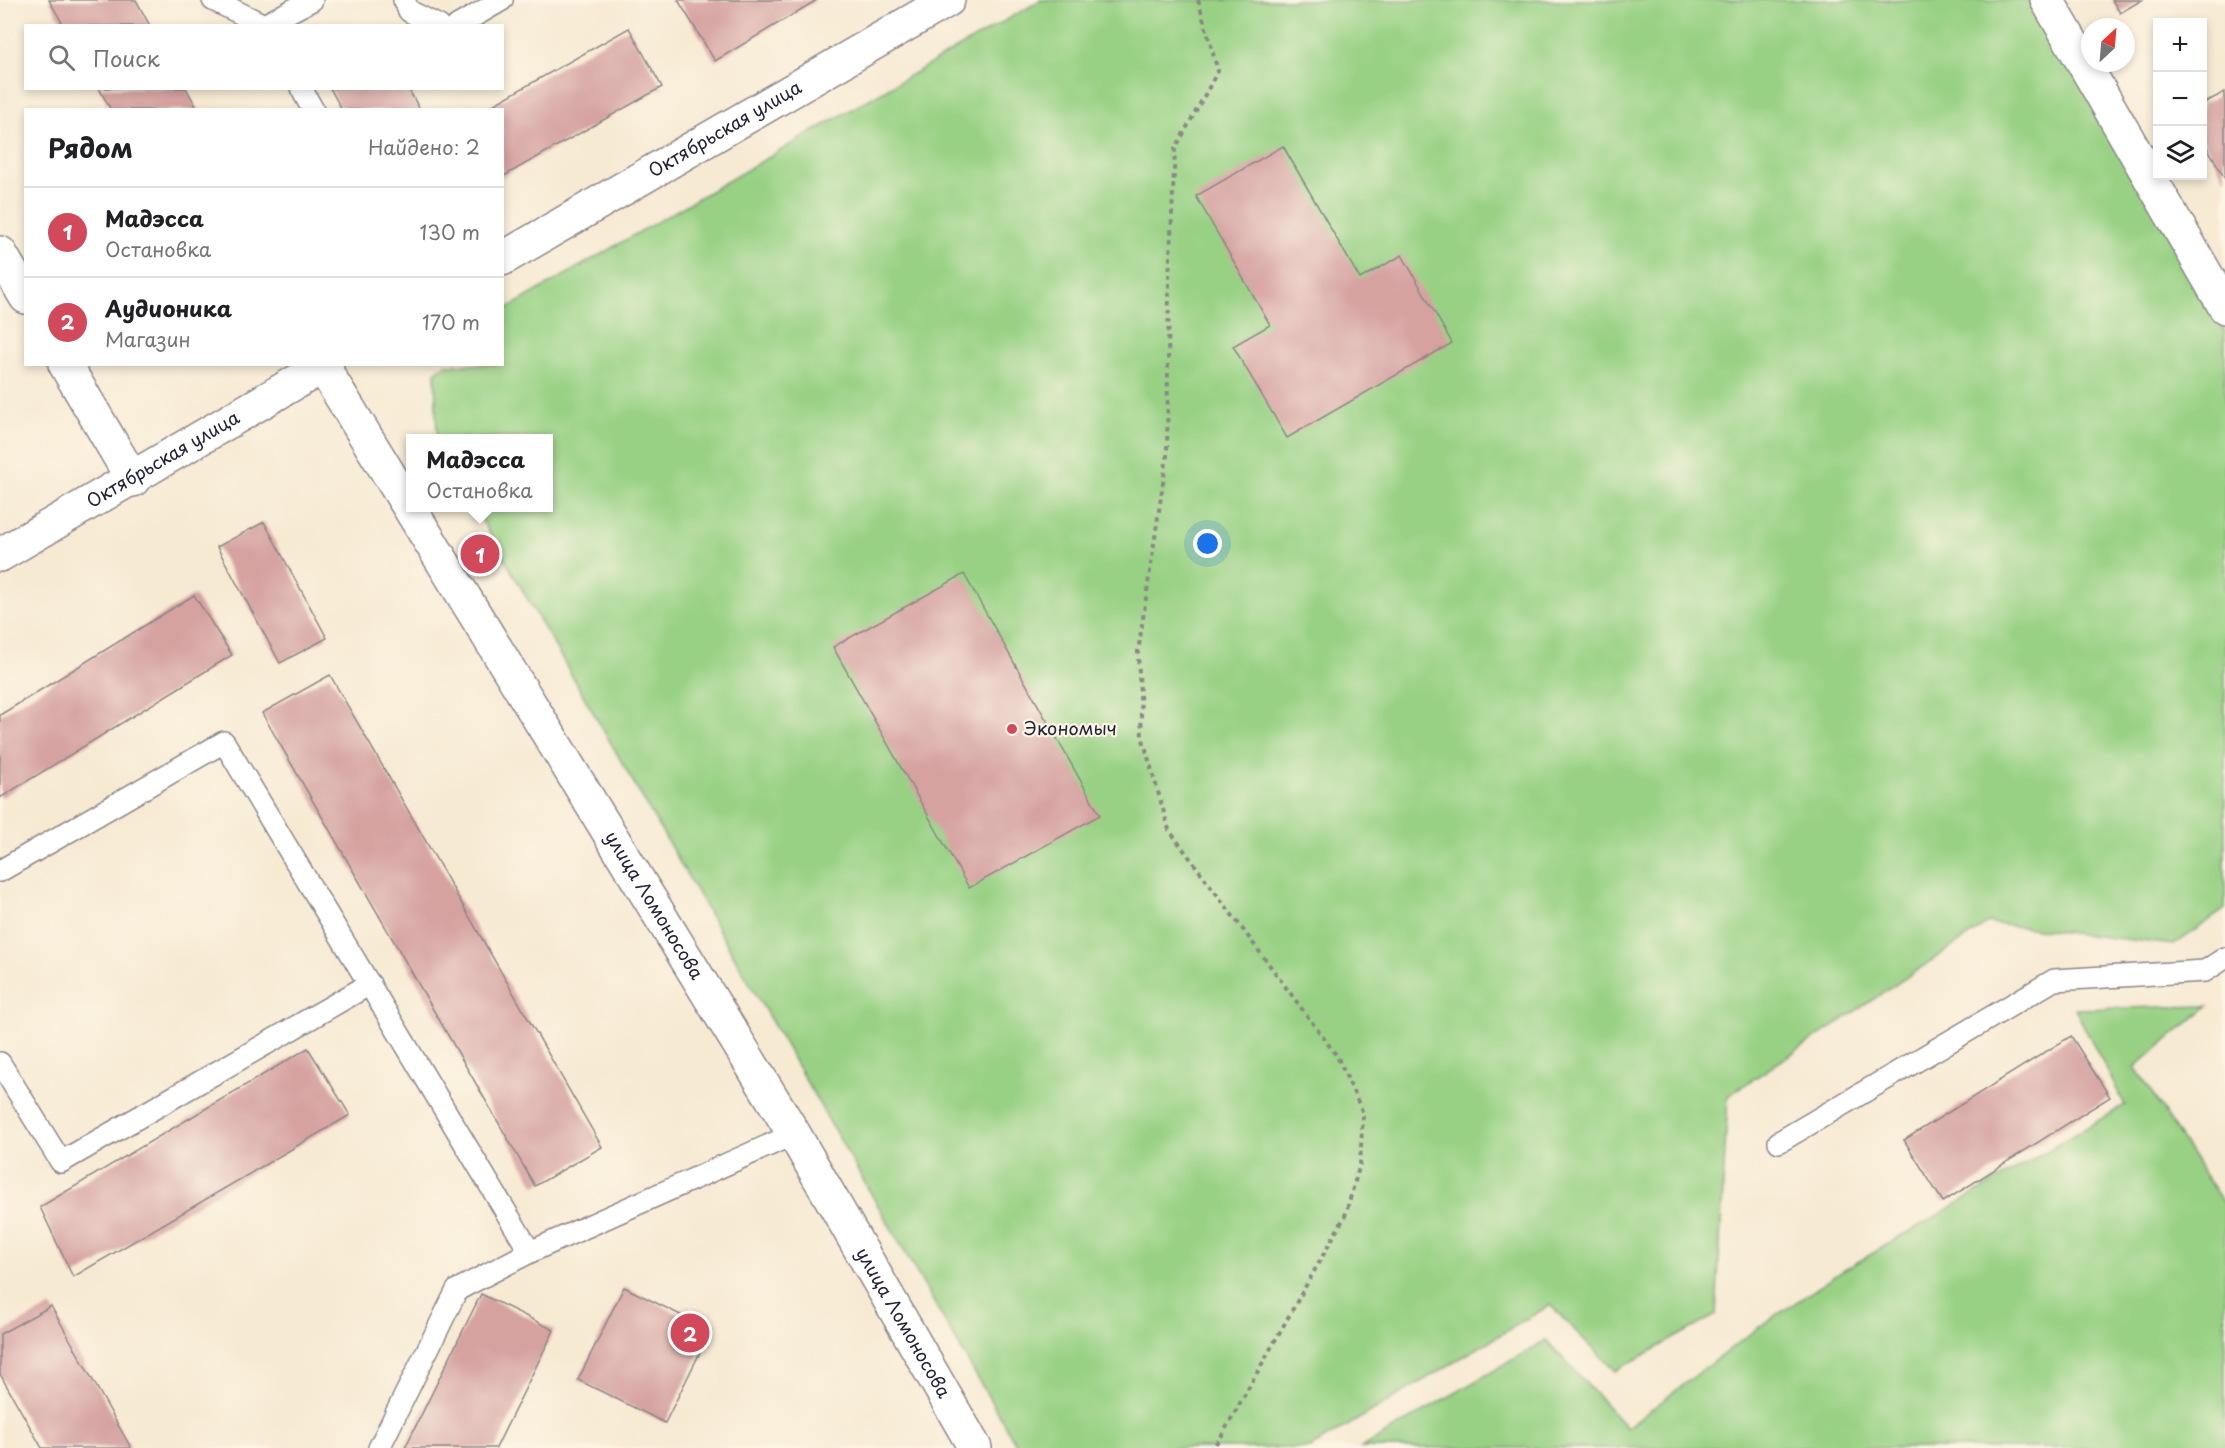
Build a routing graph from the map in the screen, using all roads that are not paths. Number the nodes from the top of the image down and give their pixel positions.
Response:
1 (213, 0) edge
2 (312, 0) edge
3 (404, 0) edge
4 (502, 0) edge
5 (948, 0) edge
6 (2047, 0) edge
7 (262, 24) edge
8 (266, 24) edge
9 (435, 24) edge
10 (460, 24) edge
11 (302, 90) edge
12 (312, 108) edge
13 (0, 253) edge
14 (504, 258) edge
15 (24, 294) edge
16 (2225, 307) edge
17 (66, 366) edge
18 (325, 366) edge
19 (133, 480) junction
20 (406, 499) edge
21 (414, 512) edge
22 (0, 555) edge
23 (0, 871) edge
24 (2225, 958) edge
25 (370, 984) junction
26 (0, 1063) edge
27 (794, 1134) junction
28 (1779, 1142) dead end
29 (530, 1252) junction
30 (379, 1448) edge
31 (975, 1448) edge

1 - 7 lane
2 - 8 lane
3 - 9 lane
4 - 10 lane
5 - 14 main road, Октябрьская улица
6 - 16 main road
11 - 12 lane
13 - 15 main road
17 - 19 main road
18 - 19 main road, Октябрьская улица
18 - 20 main road, улица Ломоносова
19 - 22 main road, Октябрьская улица
21 - 27 main road, улица Ломоносова
23 - 25 lane
24 - 28 lane
25 - 26 lane
25 - 29 lane
27 - 29 lane
27 - 31 main road, улица Ломоносова
29 - 30 lane

